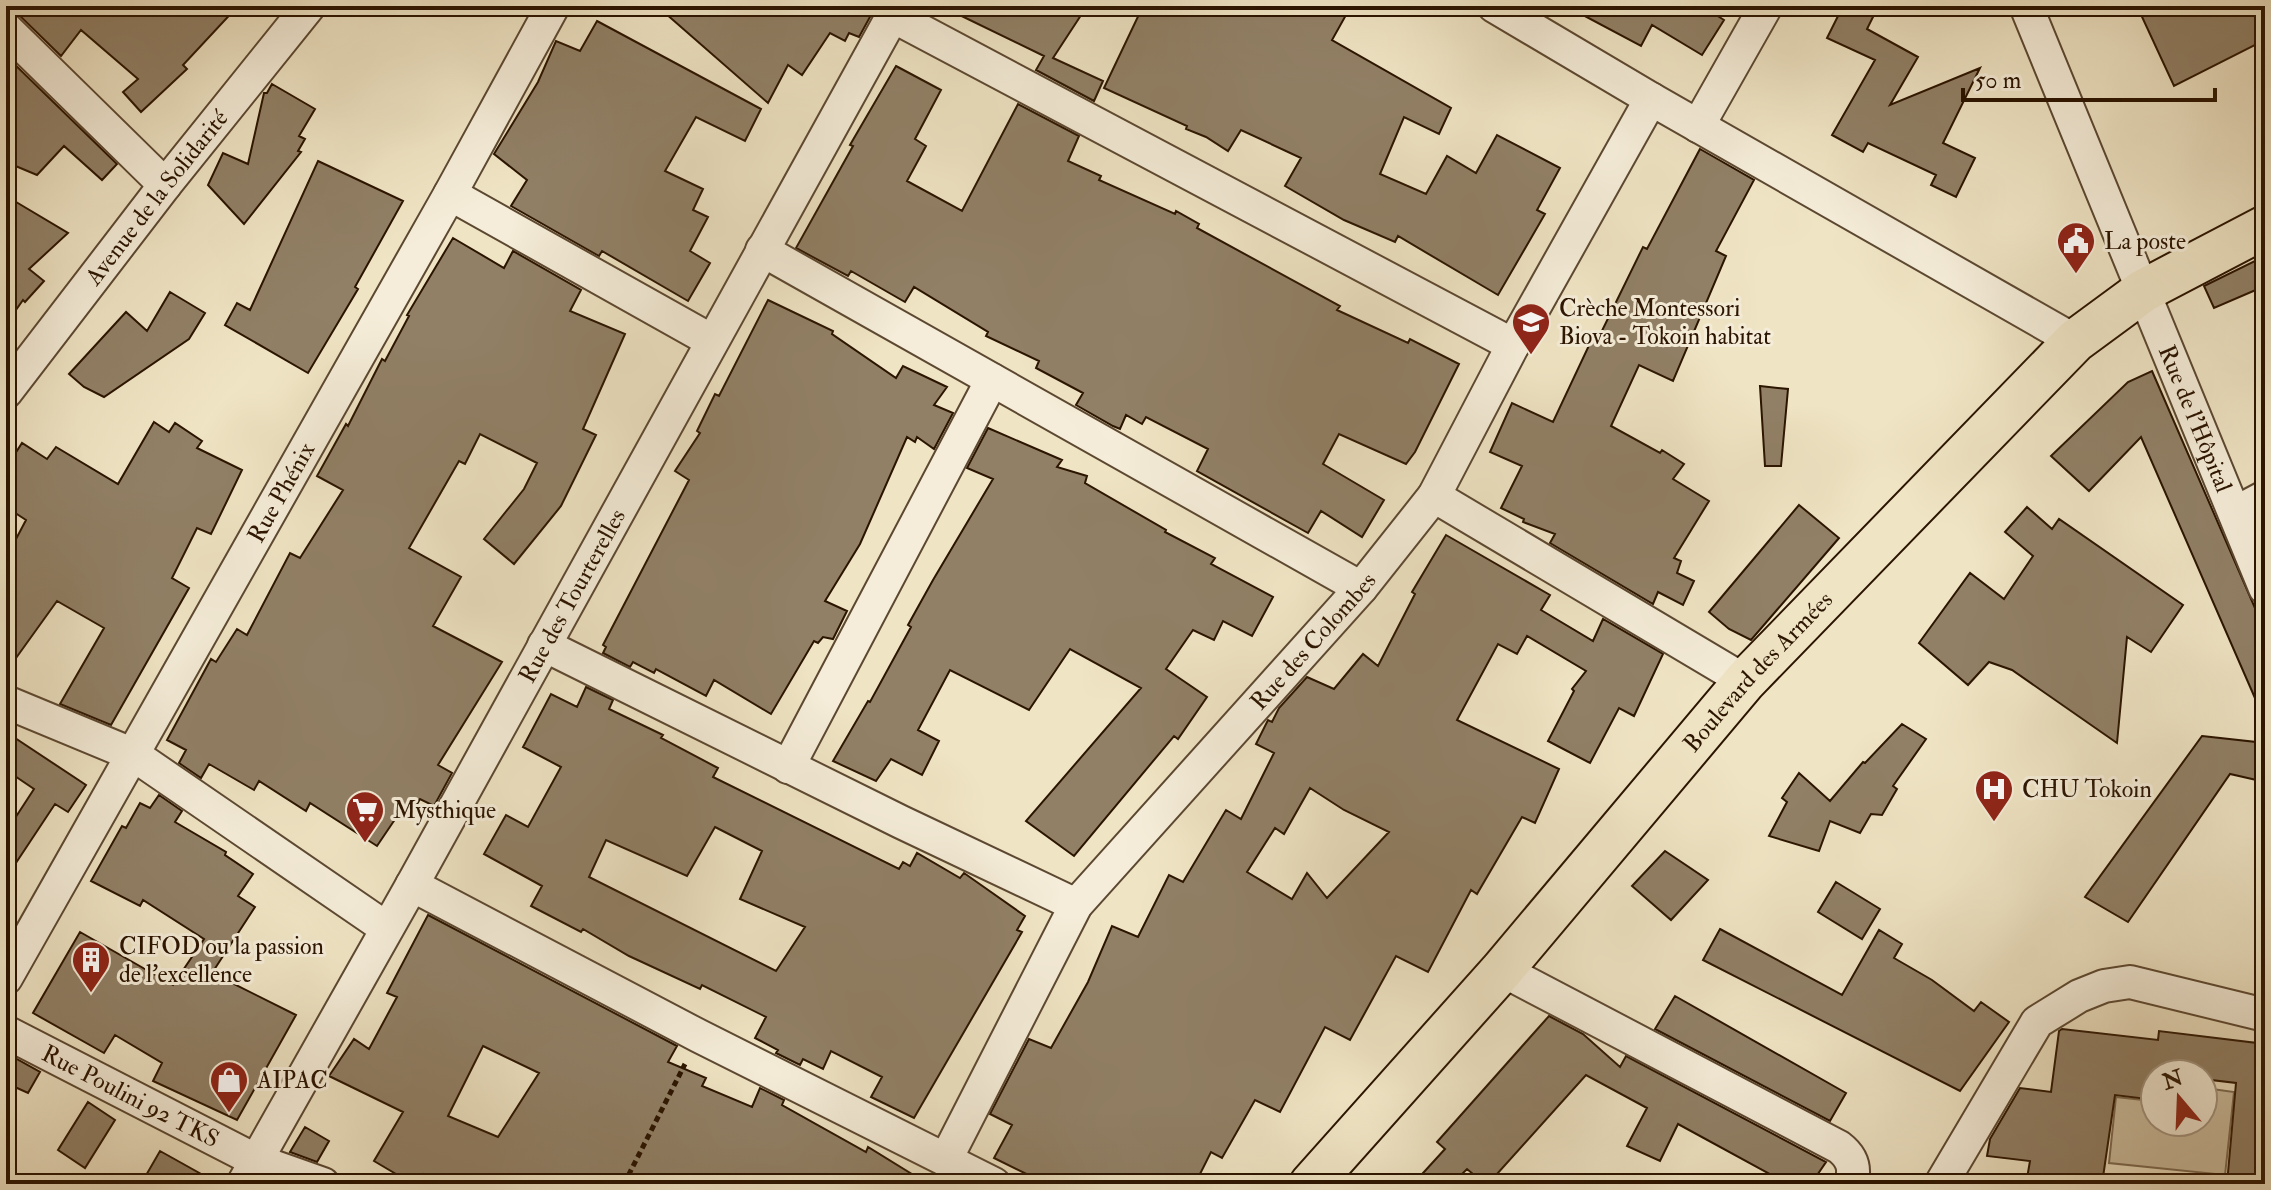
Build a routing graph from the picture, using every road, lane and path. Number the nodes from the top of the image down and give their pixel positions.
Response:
1 (309, 6) edge
2 (553, 6) edge
3 (1494, 6) edge
4 (1766, 6) edge
5 (2026, 6) edge
6 (896, 11) edge
7 (6, 29) edge
8 (1651, 99) junction
9 (1698, 126) junction
10 (165, 185) junction
11 (450, 194) junction
12 (2265, 227) edge
13 (762, 250) junction
14 (2143, 291) junction
15 (712, 341) junction
16 (2075, 341) junction
17 (1513, 345) junction
18 (992, 380) junction
19 (6, 392) edge
20 (1434, 496) junction
21 (2265, 497) edge
22 (2235, 513) junction
23 (1361, 588) junction
24 (2265, 588) edge
25 (544, 645) junction
26 (1745, 681) junction
27 (6, 702) edge
28 (134, 755) junction
29 (788, 767) junction
30 (412, 885) junction
31 (1076, 905) junction
32 (386, 928) junction
33 (1502, 970) junction
34 (6, 978) edge
35 (2265, 1015) edge
36 (6, 1032) edge
37 (699, 1036) junction
38 (946, 1159) junction
39 (249, 1172) edge
40 (323, 1184) edge
41 (624, 1184) edge
42 (994, 1184) edge
43 (1311, 1184) edge
44 (1851, 1184) edge
45 (1941, 1184) edge

1 - 10 street, Avenue de la Solidarité
2 - 11 street, Rue Phénix
3 - 8 street
4 - 9 street
5 - 14 street, Rue de l'Hôpital
6 - 13 street, Rue des Tourterelles
6 - 17 street
7 - 10 street
8 - 9 street
8 - 17 street, Rue des Colombes
9 - 16 street
10 - 19 street, Avenue de la Solidarité
11 - 15 street
11 - 28 street, Rue Phénix
12 - 14 main road, Boulevard des Armées
13 - 15 street, Rue des Tourterelles
13 - 18 street
14 - 16 main road, Boulevard des Armées
14 - 22 street, Rue de l'Hôpital
15 - 25 street, Rue des Tourterelles
16 - 26 main road, Boulevard des Armées
17 - 20 street, Rue des Colombes
18 - 23 street
18 - 29 street
20 - 23 street, Rue des Colombes
20 - 26 street
21 - 22 street
22 - 24 street, Rue de l'Hôpital
23 - 31 street, Rue des Colombes
25 - 29 street
25 - 30 street, Rue des Tourterelles
26 - 33 main road, Boulevard des Armées
27 - 28 street
28 - 32 street
28 - 34 street, Rue Phénix
29 - 31 street
30 - 32 street, Rue des Tourterelles
30 - 37 street
31 - 38 street, Rue des Colombes
32 - 39 street, Rue des Tourterelles
33 - 43 main road, Boulevard des Armées
33 - 44 street
35 - 45 street
36 - 39 street, Rue Poulini 92 TKS
37 - 38 street
37 - 41 path
38 - 42 street
39 - 40 street, Rue Poulini 92 TKS

